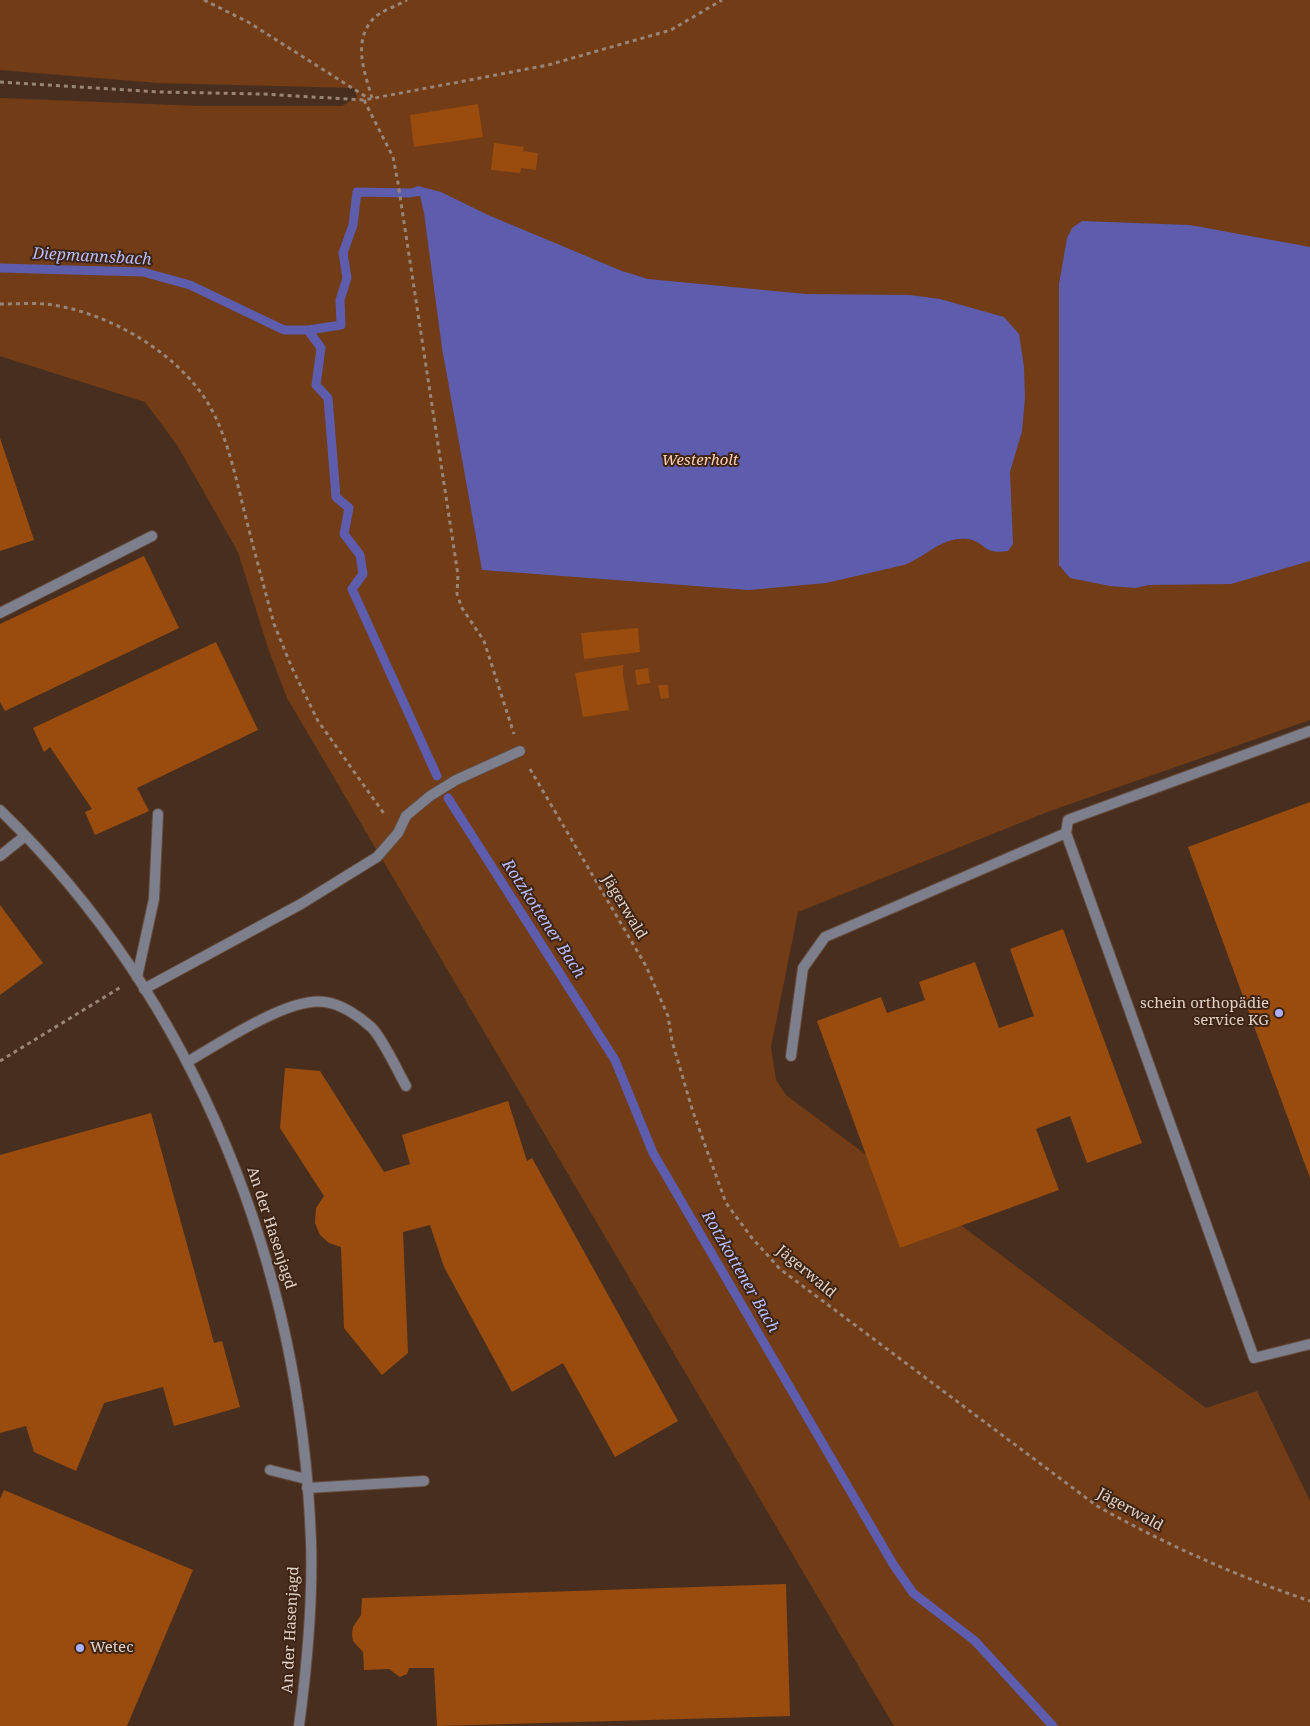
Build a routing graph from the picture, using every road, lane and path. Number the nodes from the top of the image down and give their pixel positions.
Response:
1 (204, 0) edge
2 (407, 0) edge
3 (722, 0) edge
4 (0, 82) edge
5 (370, 98) junction
6 (364, 100) junction
7 (0, 304) edge
8 (152, 536) dead end
9 (0, 613) edge
10 (1310, 731) edge
11 (520, 751) junction
12 (0, 810) edge
13 (158, 814) dead end
14 (1066, 833) junction
15 (398, 834) junction
16 (25, 836) junction
17 (0, 856) edge
18 (137, 977) junction
19 (144, 989) junction
20 (791, 1056) dead end
21 (0, 1061) edge
22 (187, 1062) junction
23 (406, 1086) dead end
24 (1310, 1344) edge
25 (270, 1470) dead end
26 (424, 1481) dead end
27 (307, 1484) junction
28 (1310, 1601) edge
29 (299, 1726) edge

1 - 5 path
2 - 5 path
3 - 5 path
4 - 6 path
5 - 6 path
6 - 11 path, Jägerwald
7 - 15 path
8 - 9 street
10 - 14 street
11 - 15 street
11 - 28 path, Jägerwald
12 - 16 street, An der Hasenjagd
13 - 18 street
14 - 20 street
14 - 24 street
15 - 19 street
16 - 17 street
16 - 18 street, An der Hasenjagd
18 - 19 street, An der Hasenjagd
18 - 21 path
19 - 22 street, An der Hasenjagd
22 - 23 street
22 - 27 street, An der Hasenjagd
25 - 27 street
26 - 27 street
27 - 29 street, An der Hasenjagd

